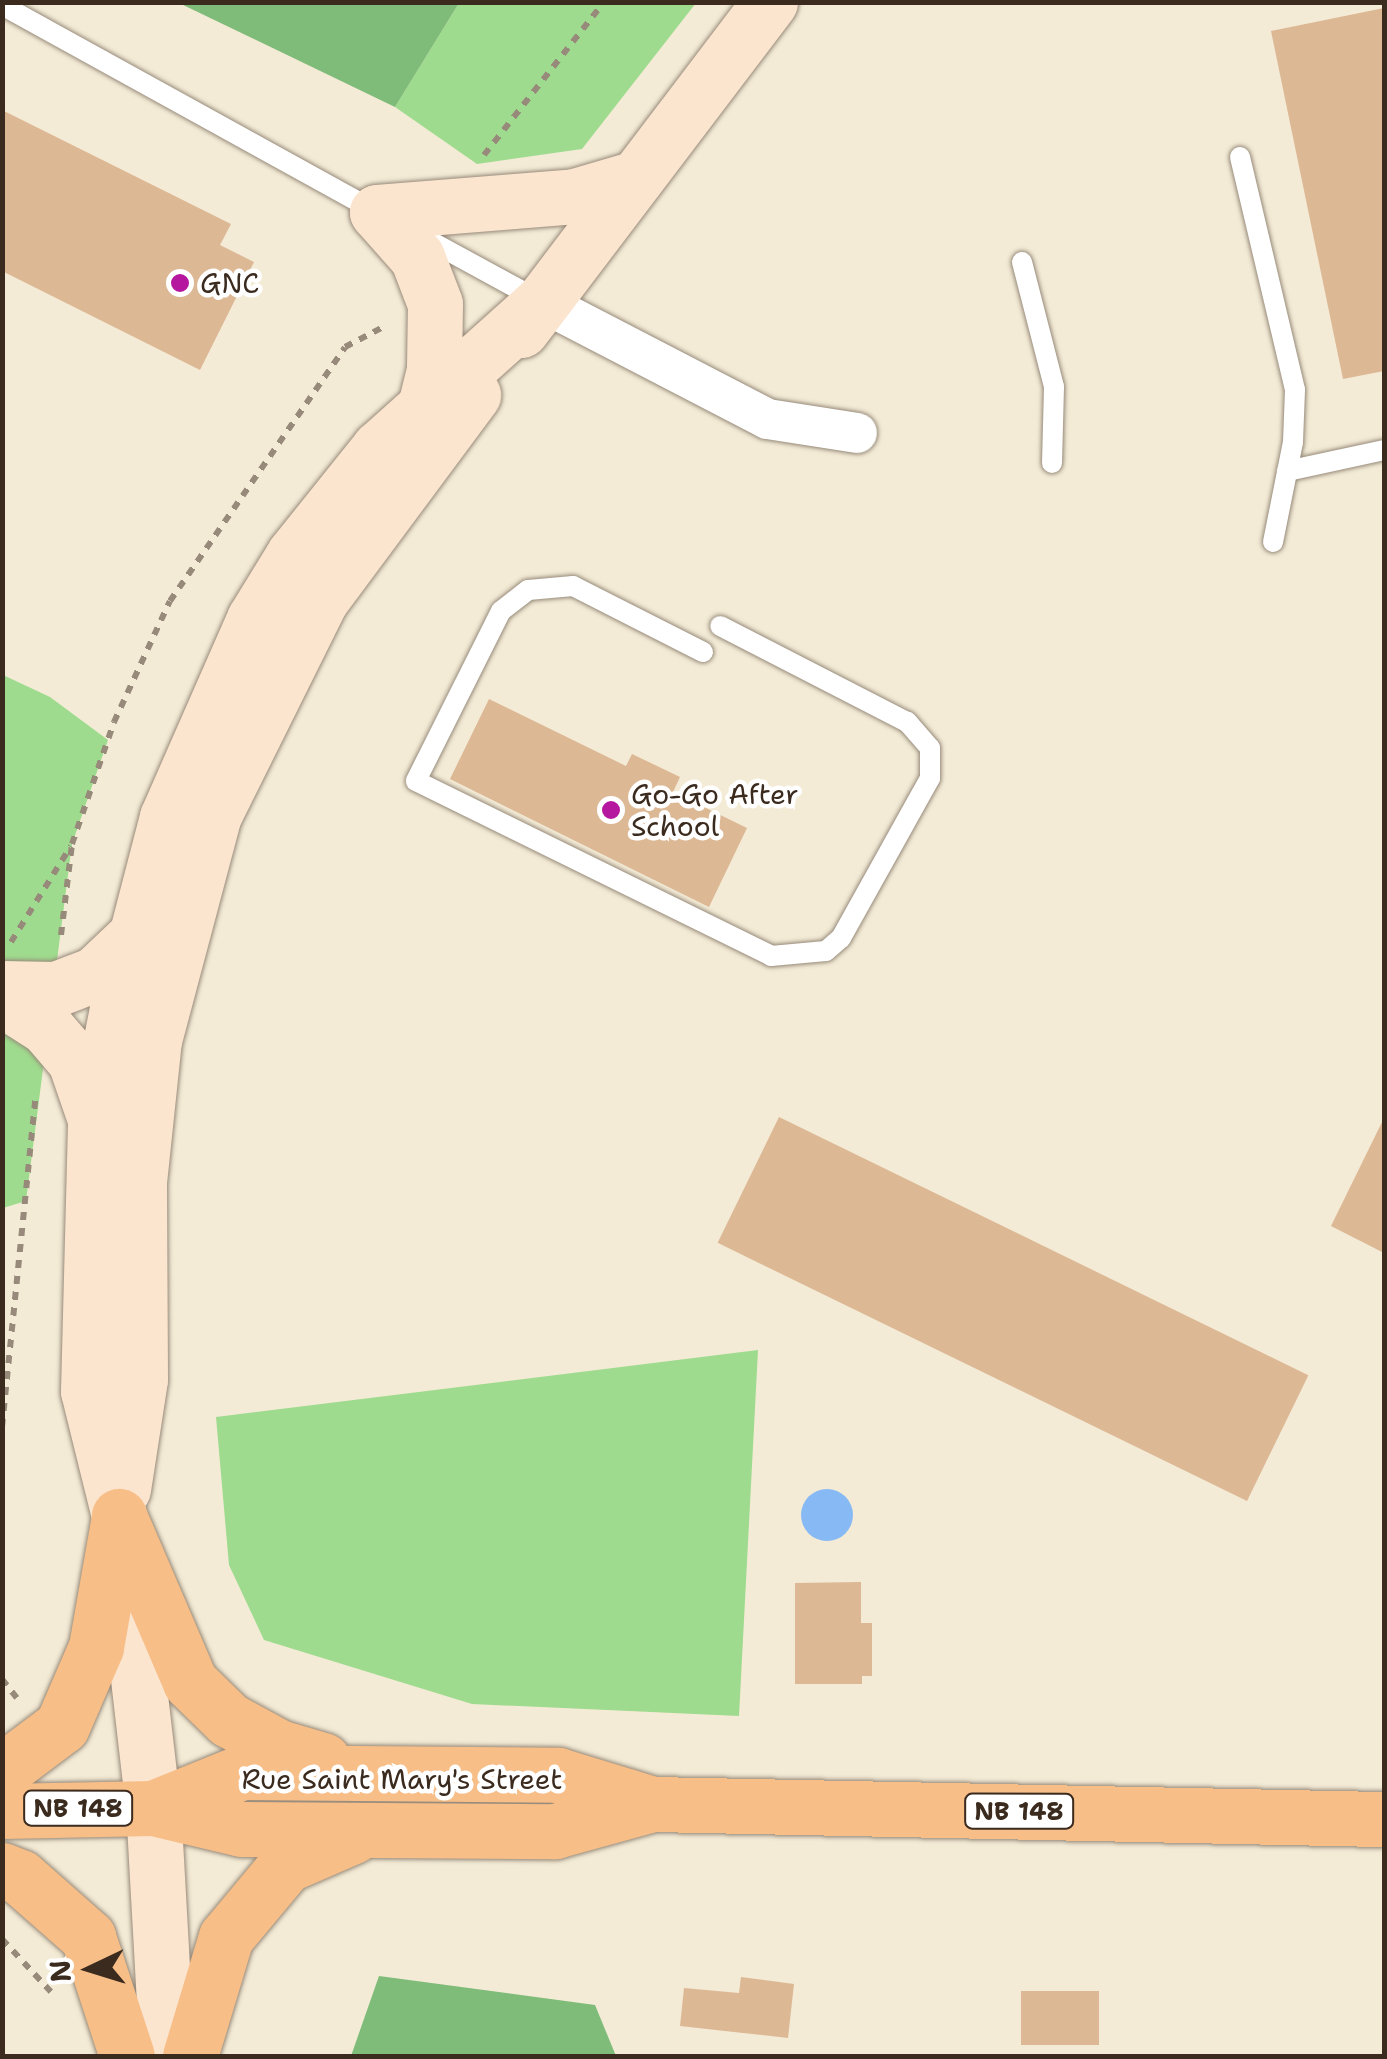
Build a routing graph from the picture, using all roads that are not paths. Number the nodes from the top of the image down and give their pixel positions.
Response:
1 (770, 2) edge
2 (2, 4) edge
3 (1240, 157) dead end
4 (636, 178) junction
5 (377, 212) junction
6 (1022, 262) dead end
7 (542, 302) junction
8 (425, 407) junction
9 (856, 433) dead end
10 (1384, 450) edge
11 (1052, 462) dead end
12 (1288, 471) junction
13 (1274, 542) dead end
14 (720, 626) dead end
15 (704, 652) dead end
16 (133, 938) junction
17 (2, 988) edge
18 (2, 1000) edge
19 (94, 1120) junction
20 (119, 1516) junction
21 (2, 1771) edge
22 (366, 1774) junction
23 (653, 1804) junction
24 (153, 1808) junction
25 (2, 1811) edge
26 (1384, 1819) edge
27 (368, 1830) junction
28 (2, 1870) edge
29 (127, 2056) edge
30 (166, 2056) edge
31 (190, 2056) edge

1 - 4 main road
2 - 5 lane
3 - 12 lane
4 - 5 main road
4 - 7 main road
5 - 7 lane
5 - 8 main road
6 - 11 lane
7 - 8 main road
7 - 9 street
7 - 20 main road
8 - 16 main road
10 - 12 lane
12 - 13 lane
14 - 15 lane
16 - 17 main road
16 - 19 main road
18 - 19 main road
19 - 20 main road
20 - 21 main road
20 - 22 main road
20 - 24 main road
22 - 23 main road, Rue Saint Mary's Street / NB 148
22 - 24 main road, Rue Saint Mary's Street / NB 148
23 - 26 main road, Rue Saint Mary's Street / NB 148
23 - 27 main road, Rue Saint Mary's Street / NB 148
24 - 25 main road, Rue Saint Mary's Street / NB 148
24 - 27 main road, Rue Saint Mary's Street / NB 148
24 - 30 main road
27 - 31 main road
28 - 29 main road

